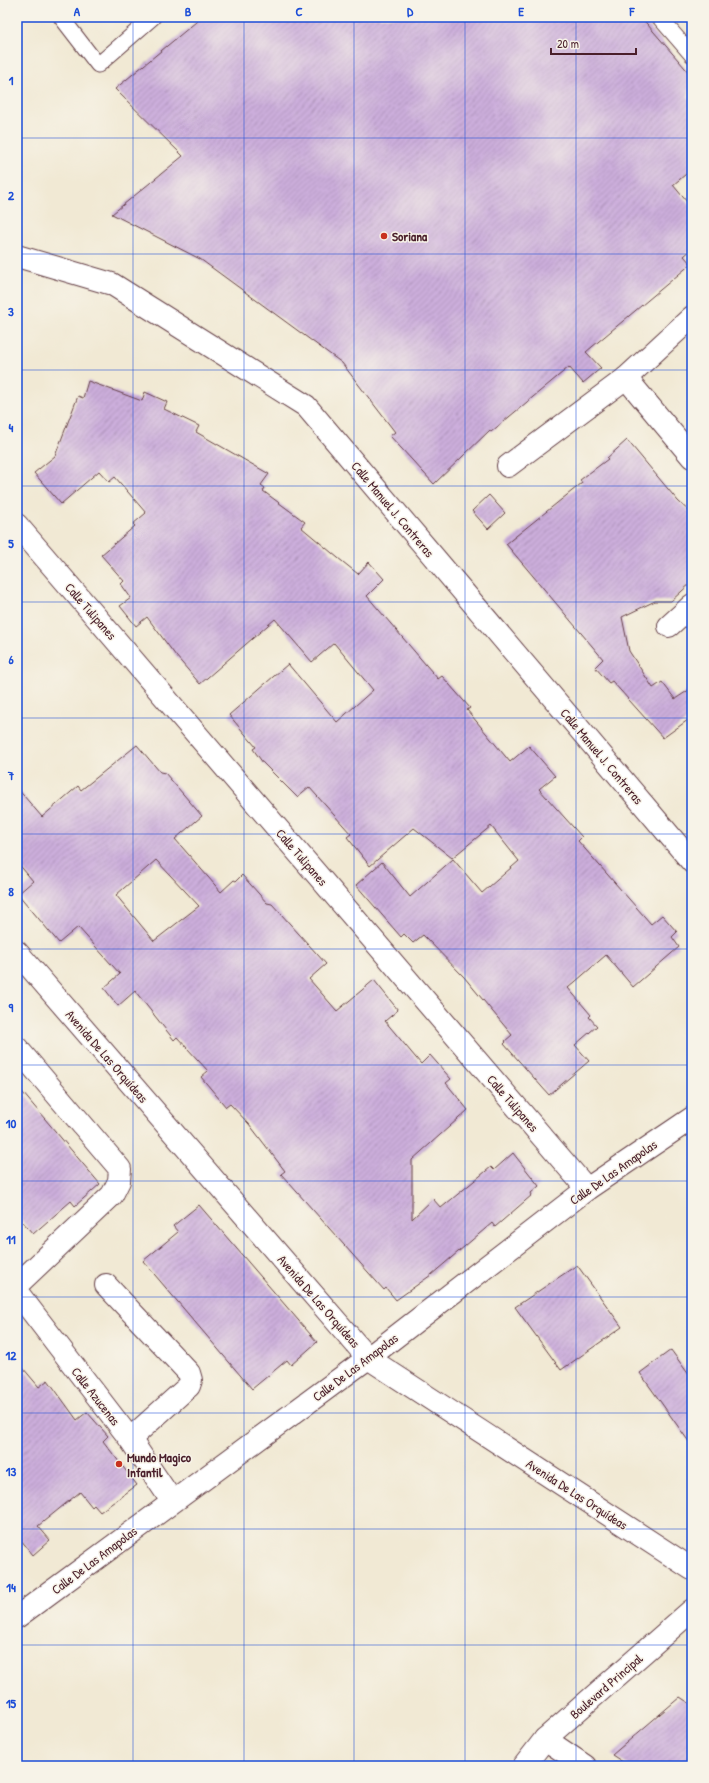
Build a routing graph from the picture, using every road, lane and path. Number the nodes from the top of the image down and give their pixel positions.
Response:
1 (61, 17) edge
2 (153, 17) edge
3 (659, 17) edge
4 (692, 55) edge
5 (17, 256) edge
6 (692, 317) edge
7 (626, 378) junction
8 (692, 457) edge
9 (508, 466) dead end
10 (17, 525) edge
11 (692, 605) edge
12 (669, 626) dead end
13 (692, 862) edge
14 (17, 952) edge
15 (17, 1048) edge
16 (692, 1118) edge
17 (587, 1189) junction
18 (17, 1284) edge
19 (106, 1285) dead end
20 (17, 1292) edge
21 (368, 1358) junction
22 (130, 1439) junction
23 (172, 1501) junction
24 (692, 1568) edge
25 (692, 1610) edge
26 (17, 1617) edge
27 (545, 1739) junction
28 (524, 1766) edge
29 (585, 1766) edge

1 - 2 lane
3 - 4 lane
5 - 13 street, Calle Manuel J. Contreras
6 - 7 street
7 - 8 street
7 - 9 street
10 - 17 street, Calle Tulipanes
11 - 12 street
14 - 21 street, Avenida De Las Orquídeas
15 - 18 street
16 - 17 street, Calle De Las Amapolas
17 - 21 street, Calle De Las Amapolas
19 - 22 street
20 - 22 street, Calle Azucenas
21 - 23 street, Calle De Las Amapolas
21 - 24 street, Avenida De Las Orquídeas
22 - 23 street, Calle Azucenas
23 - 26 street, Calle De Las Amapolas
25 - 27 street, Boulevard Principal
27 - 28 street, Boulevard Principal
27 - 29 street

